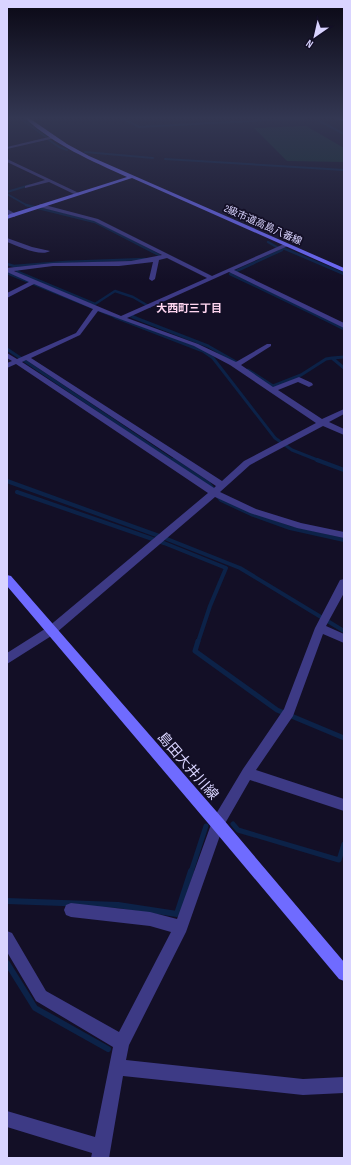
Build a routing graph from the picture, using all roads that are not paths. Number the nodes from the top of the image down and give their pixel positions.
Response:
1 (34, 172) edge
2 (121, 172) edge
3 (131, 177) junction
4 (50, 180) junction
5 (27, 188) dead end
6 (78, 194) junction
7 (41, 206) junction
8 (7, 211) edge
9 (14, 215) junction
10 (7, 217) edge
11 (7, 240) edge
12 (286, 245) junction
13 (47, 251) dead end
14 (167, 256) junction
15 (156, 260) junction
16 (7, 270) edge
17 (229, 270) junction
18 (344, 270) edge
19 (210, 277) junction
20 (152, 279) dead end
21 (33, 282) junction
22 (7, 296) edge
23 (296, 302) junction
24 (285, 307) dead end
25 (97, 308) junction
26 (121, 318) junction
27 (344, 326) edge
28 (269, 345) dead end
29 (7, 355) edge
30 (27, 358) junction
31 (17, 362) junction
32 (236, 365) junction
33 (7, 366) edge
34 (309, 385) dead end
35 (272, 390) junction
36 (344, 411) edge
37 (321, 422) junction
38 (344, 432) edge
39 (221, 485) junction
40 (214, 493) junction
41 (344, 535) edge
42 (7, 579) edge
43 (344, 582) edge
44 (320, 628) junction
45 (52, 630) junction
46 (344, 639) edge
47 (7, 659) edge
48 (247, 773) junction
49 (344, 805) edge
50 (218, 824) junction
51 (71, 910) dead end
52 (181, 927) junction
53 (7, 938) edge
54 (344, 974) edge
55 (122, 1043) junction
56 (116, 1067) junction
57 (344, 1085) edge
58 (7, 1119) edge
59 (101, 1152) edge

1 - 4 street
2 - 3 street, 2級市道高島八番線
3 - 6 street
3 - 12 street, 2級市道高島八番線
4 - 5 street
4 - 6 street
6 - 7 street
7 - 9 street
7 - 14 street
8 - 9 street
9 - 10 street
11 - 13 street
12 - 17 street
12 - 18 street, 2級市道高島八番線
14 - 15 street
14 - 19 street
15 - 16 street
15 - 20 street
16 - 21 street
17 - 19 street
17 - 23 street
19 - 26 street
21 - 22 street
21 - 25 street
23 - 24 street
23 - 27 street
25 - 26 street
25 - 30 street
26 - 32 street
28 - 32 street
29 - 31 street
30 - 31 street
30 - 39 street
31 - 33 street
31 - 40 street
32 - 35 street
34 - 35 street
35 - 37 street
36 - 37 street
37 - 38 street
37 - 39 street
39 - 40 street
40 - 41 street
40 - 45 street
42 - 45 street, 島田大井川線
43 - 44 street
44 - 46 street
44 - 48 street
45 - 47 street
45 - 50 street, 島田大井川線
48 - 49 street
48 - 50 street
50 - 52 street
50 - 54 street, 島田大井川線
51 - 52 street
52 - 55 street
53 - 55 street
55 - 56 street
56 - 57 street
56 - 59 street
58 - 59 street

